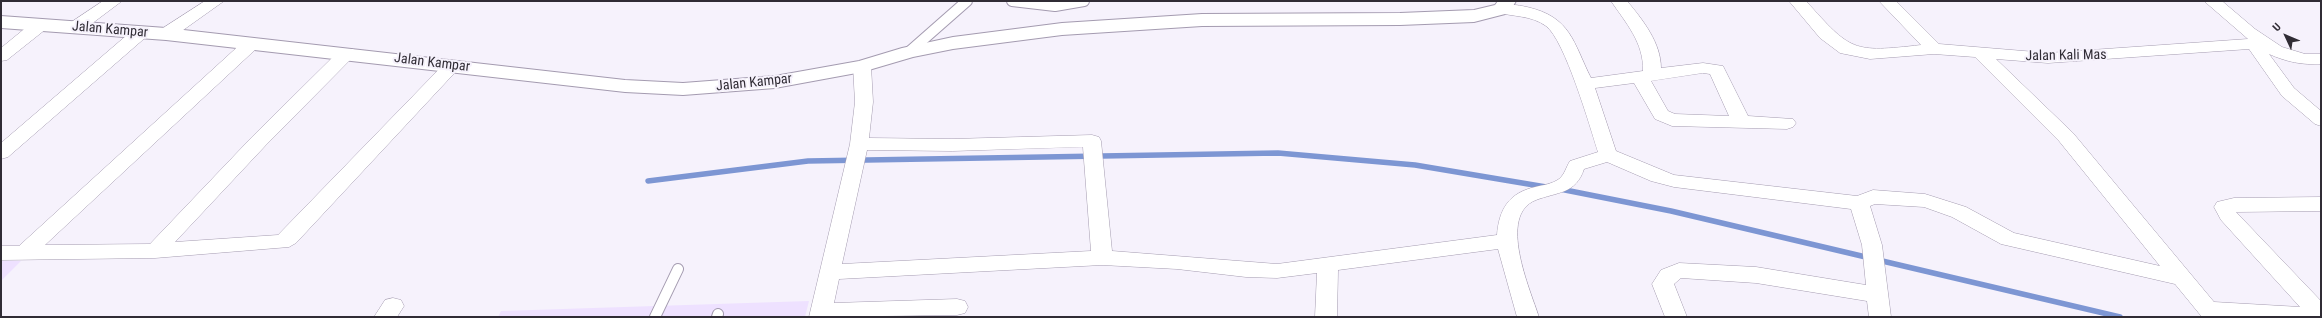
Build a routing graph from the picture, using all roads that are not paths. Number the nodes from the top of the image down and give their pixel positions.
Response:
1 (114, 1) edge
2 (216, 1) edge
3 (966, 1) edge
4 (1012, 1) edge
5 (1084, 1) edge
6 (1619, 1) edge
7 (1797, 1) edge
8 (1887, 1) edge
9 (2212, 1) edge
10 (1504, 5) edge
11 (1, 22) edge
12 (40, 24) junction
13 (76, 27) junction
14 (140, 34) junction
15 (166, 34) junction
16 (251, 44) junction
17 (2259, 44) junction
18 (1934, 49) junction
19 (909, 52) junction
20 (347, 53) junction
21 (1980, 53) junction
22 (1, 56) edge
23 (2321, 59) edge
24 (452, 66) junction
25 (862, 66) junction
26 (1646, 76) junction
27 (1585, 84) junction
28 (2321, 120) edge
29 (1740, 122) junction
30 (1787, 123) dead end
31 (859, 147) junction
32 (1, 153) edge
33 (1608, 154) junction
34 (1859, 203) junction
35 (2321, 204) edge
36 (1506, 241) junction
37 (155, 251) junction
38 (1, 253) edge
39 (23, 254) junction
40 (1102, 258) junction
41 (1328, 264) junction
42 (678, 269) dead end
43 (832, 272) junction
44 (2182, 278) junction
45 (1877, 295) junction
46 (957, 307) dead end
47 (2211, 313) edge
48 (820, 314) edge
49 (655, 317) edge
50 (1326, 317) edge
51 (1528, 317) edge
52 (1676, 317) edge
53 (1880, 317) edge

1 - 13 street
2 - 15 street
3 - 19 lane
4 - 5 lane
6 - 26 street
7 - 18 street, Jalan Kali Mas
8 - 18 street
9 - 17 street
10 - 19 street, Jalan Kampar
10 - 27 street
11 - 12 street, Jalan Kampar
12 - 13 street, Jalan Kampar
12 - 22 street
13 - 14 street, Jalan Kampar
14 - 15 street, Jalan Kampar
14 - 32 street
15 - 16 street, Jalan Kampar
16 - 20 street, Jalan Kampar
16 - 39 street
17 - 21 street, Jalan Kali Mas
17 - 23 street
17 - 28 street
18 - 21 street, Jalan Kali Mas
19 - 25 street, Jalan Kampar
20 - 24 street, Jalan Kampar
20 - 37 street
21 - 44 street
24 - 25 street, Jalan Kampar
24 - 37 street
25 - 31 street
26 - 27 street
26 - 29 street
26 - 29 street
27 - 33 street
29 - 30 street
31 - 40 street
31 - 43 street
33 - 34 street
33 - 36 street
34 - 44 street
34 - 45 street
35 - 47 street
36 - 41 street
36 - 51 street
37 - 39 street
38 - 39 street
40 - 41 street
40 - 43 street
41 - 50 street
42 - 49 lane
43 - 48 street
44 - 47 street
45 - 52 street
45 - 53 street
46 - 48 street

